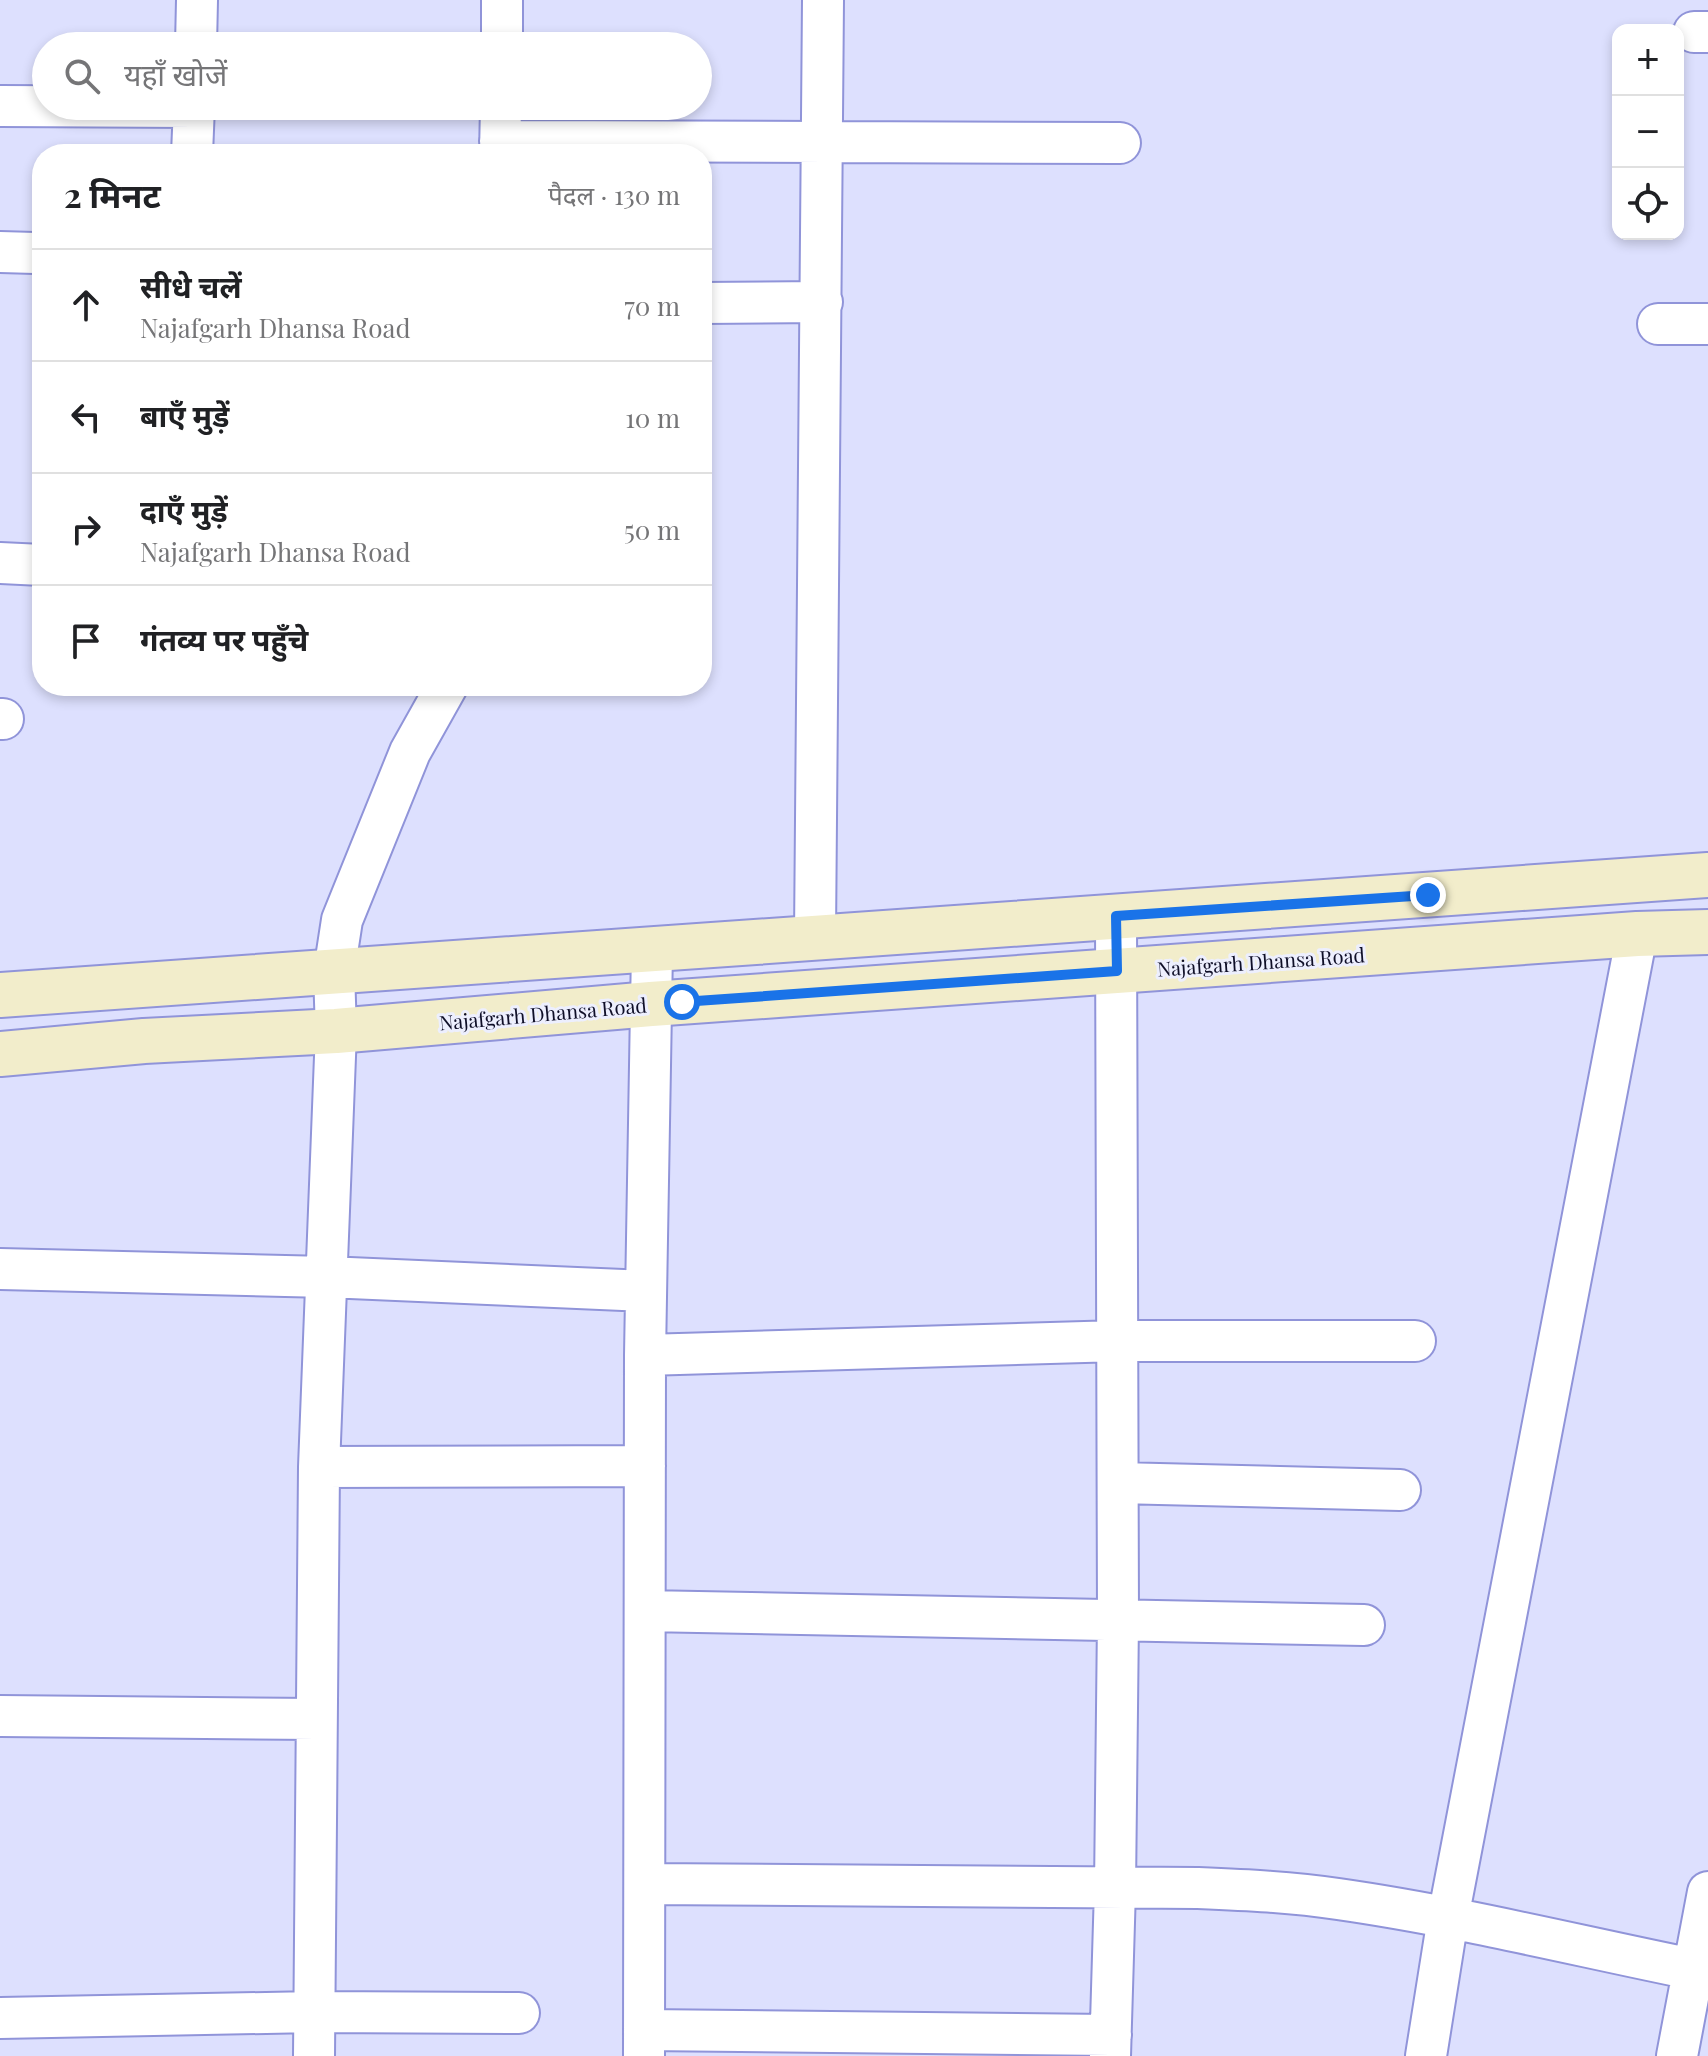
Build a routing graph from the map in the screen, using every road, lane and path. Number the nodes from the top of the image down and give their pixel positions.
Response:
1 (197, 0) edge
2 (502, 0) edge
3 (823, 0) edge
4 (196, 32) edge
5 (502, 32) edge
6 (0, 106) edge
7 (32, 106) edge
8 (193, 120) edge
9 (501, 134) edge
10 (823, 143) junction
11 (1120, 143) dead end
12 (192, 144) edge
13 (822, 302) junction
14 (712, 303) edge
15 (1658, 324) dead end
16 (1708, 324) edge
17 (0, 563) edge
18 (32, 565) edge
19 (441, 696) edge
20 (1708, 875) edge
21 (1116, 916) junction
22 (1708, 932) edge
23 (1637, 934) junction
24 (815, 936) junction
25 (652, 950) junction
26 (1117, 971) junction
27 (334, 972) junction
28 (0, 995) edge
29 (651, 1004) junction
30 (336, 1031) junction
31 (0, 1054) edge
32 (0, 1269) edge
33 (327, 1277) junction
34 (646, 1291) junction
35 (1119, 1341) junction
36 (1415, 1341) dead end
37 (645, 1355) junction
38 (645, 1466) junction
39 (319, 1467) junction
40 (1118, 1483) junction
41 (1400, 1490) dead end
42 (645, 1611) junction
43 (1118, 1619) junction
44 (1364, 1625) dead end
45 (0, 1716) edge
46 (316, 1719) junction
47 (645, 1884) junction
48 (1115, 1889) junction
49 (1708, 1892) edge
50 (1448, 1918) junction
51 (1692, 1969) junction
52 (314, 2012) junction
53 (519, 2013) dead end
54 (0, 2018) edge
55 (644, 2043) edge
56 (1110, 2045) edge
57 (314, 2056) edge
58 (1426, 2056) edge
59 (1677, 2056) edge

1 - 4 street
2 - 5 street
3 - 10 street
6 - 7 street
8 - 12 street
9 - 10 street
10 - 11 street
10 - 13 street
13 - 14 street
13 - 24 street
15 - 16 street
17 - 18 street
19 - 27 street
20 - 21 main road
21 - 24 main road
21 - 26 street
22 - 23 main road, Najafgarh Dhansa Road
23 - 26 main road, Najafgarh Dhansa Road
23 - 50 street
24 - 25 main road
25 - 27 main road
25 - 29 street
26 - 29 main road, Najafgarh Dhansa Road
26 - 35 street
27 - 28 main road
27 - 30 street
29 - 30 main road, Najafgarh Dhansa Road
29 - 34 street
30 - 31 main road, Najafgarh Dhansa Road
30 - 33 street
32 - 33 street
33 - 34 street
33 - 39 street
34 - 37 street
35 - 36 street
35 - 37 street
35 - 40 street
37 - 38 street
38 - 39 street
38 - 42 street
39 - 46 street
40 - 41 street
40 - 43 street
42 - 43 street
42 - 47 street
43 - 44 street
43 - 48 street
45 - 46 street
46 - 52 street
47 - 48 street
47 - 55 street
48 - 50 street
48 - 56 street
49 - 51 street
50 - 51 street
50 - 58 street
51 - 59 street
52 - 53 street
52 - 54 street
52 - 57 street
55 - 56 street

